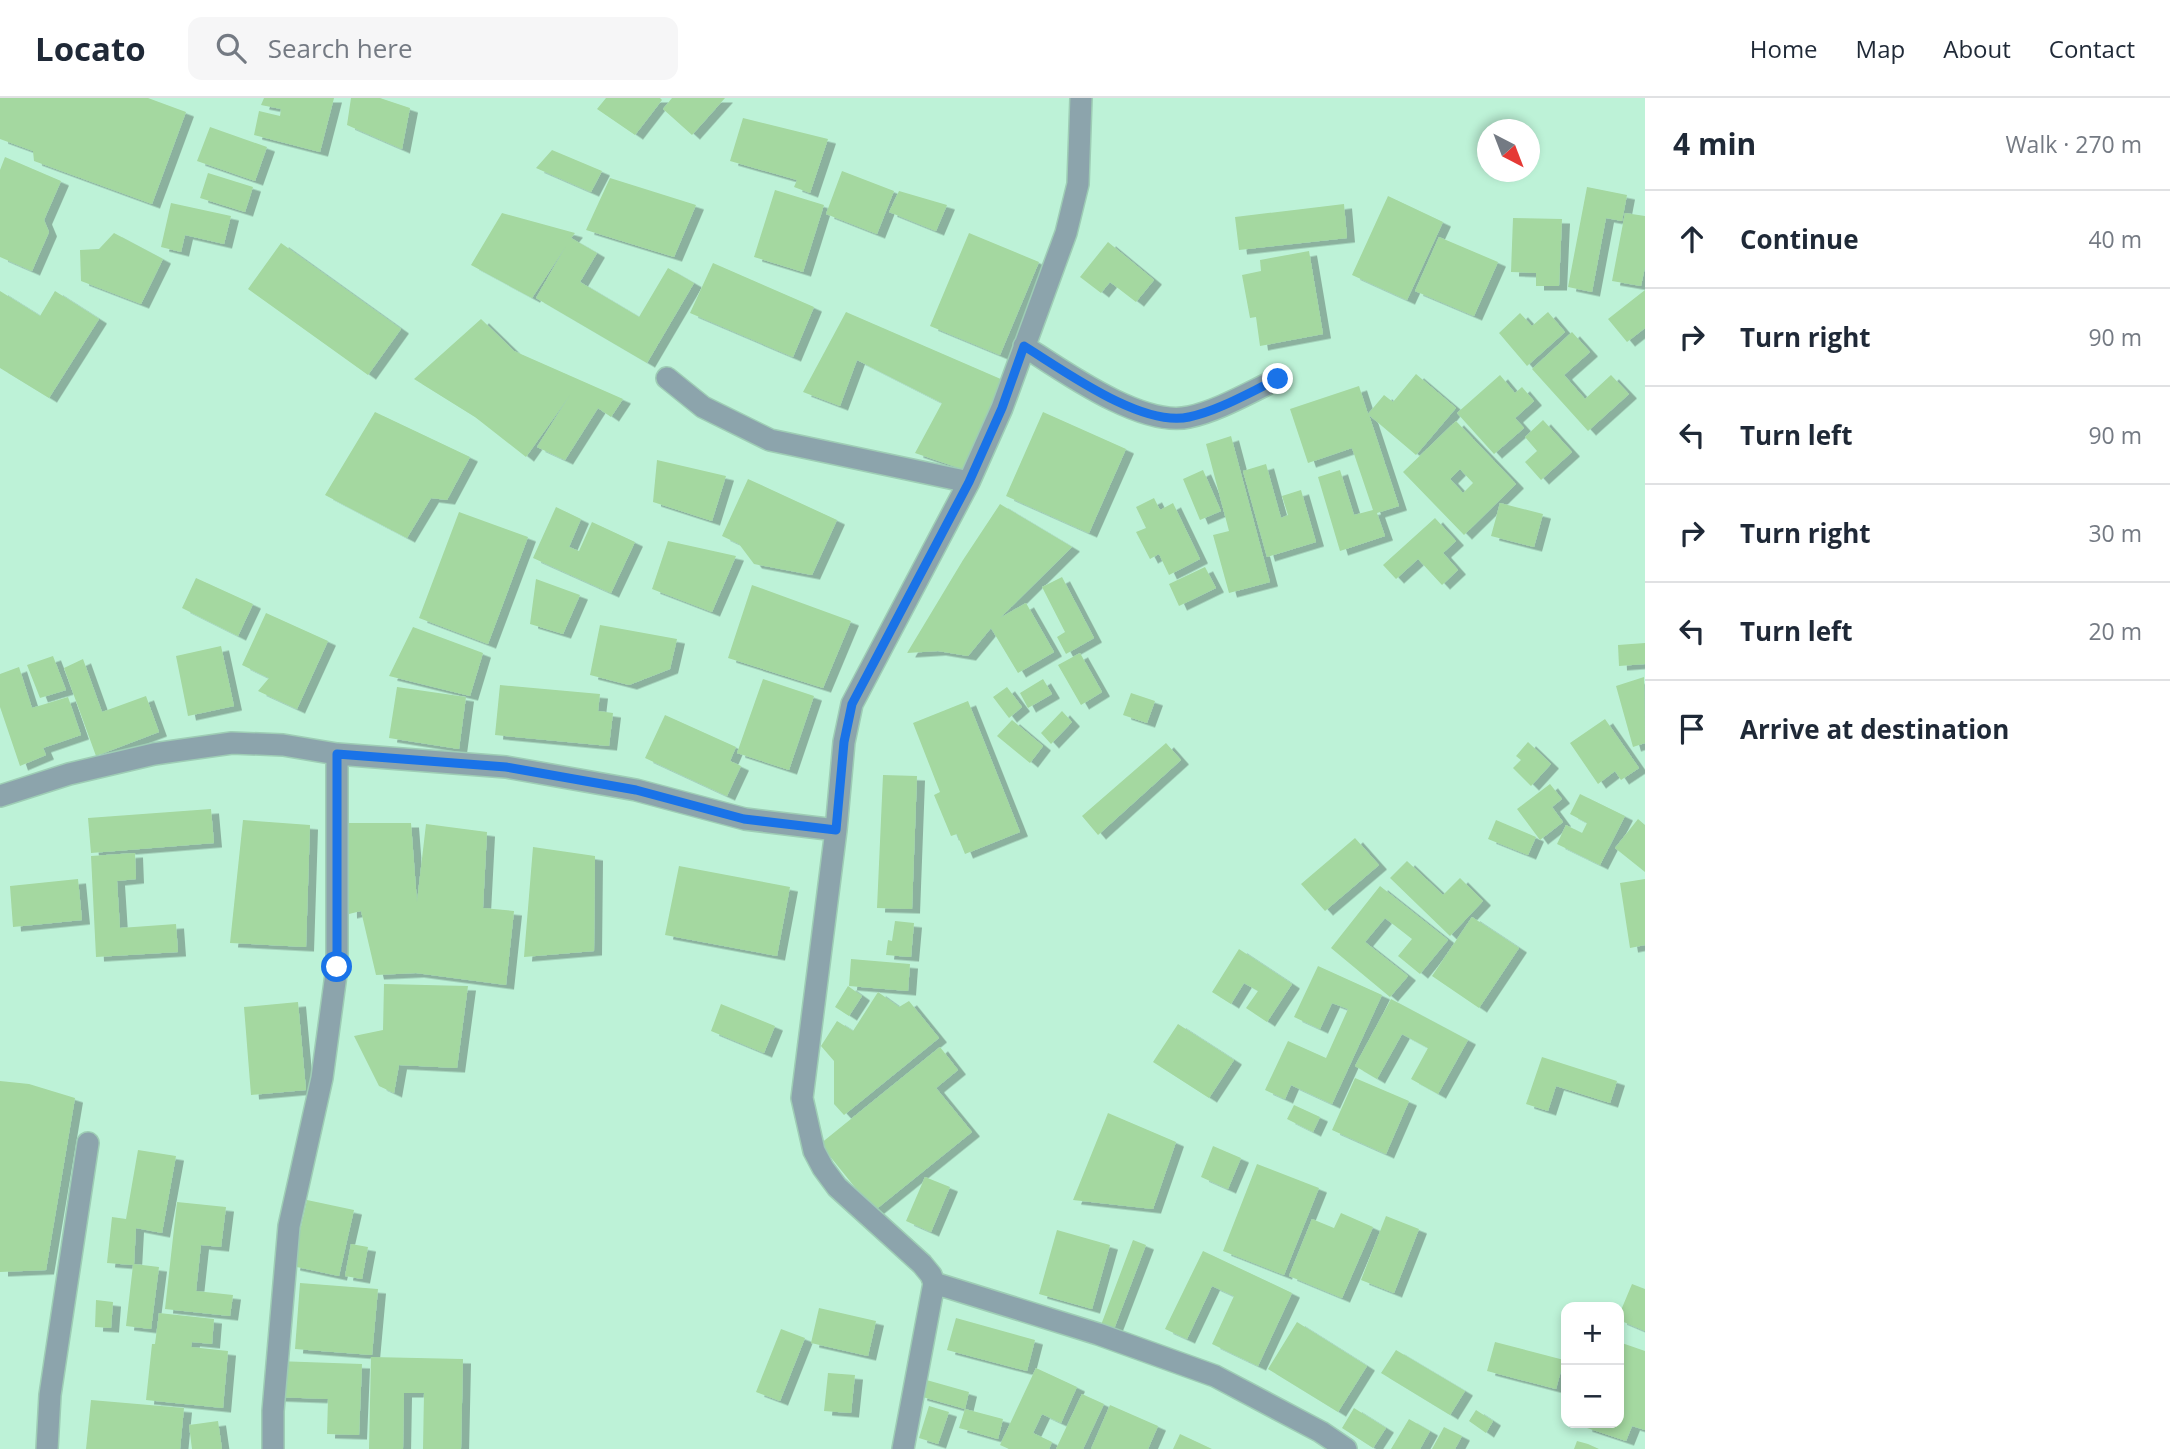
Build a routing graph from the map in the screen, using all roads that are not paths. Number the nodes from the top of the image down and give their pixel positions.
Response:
1 (1081, 98) edge
2 (1024, 346) junction
3 (667, 378) dead end
4 (1278, 379) dead end
5 (969, 482) junction
6 (337, 754) junction
7 (0, 796) edge
8 (836, 830) junction
9 (88, 1143) dead end
10 (934, 1283) junction
11 (47, 1449) edge
12 (272, 1449) edge
13 (903, 1449) edge
14 (1346, 1449) edge

1 - 2 street
2 - 4 street
2 - 5 street
3 - 5 street
5 - 8 street
6 - 7 street
6 - 8 street
6 - 12 street
8 - 10 street
9 - 11 street
10 - 13 street
10 - 14 street

